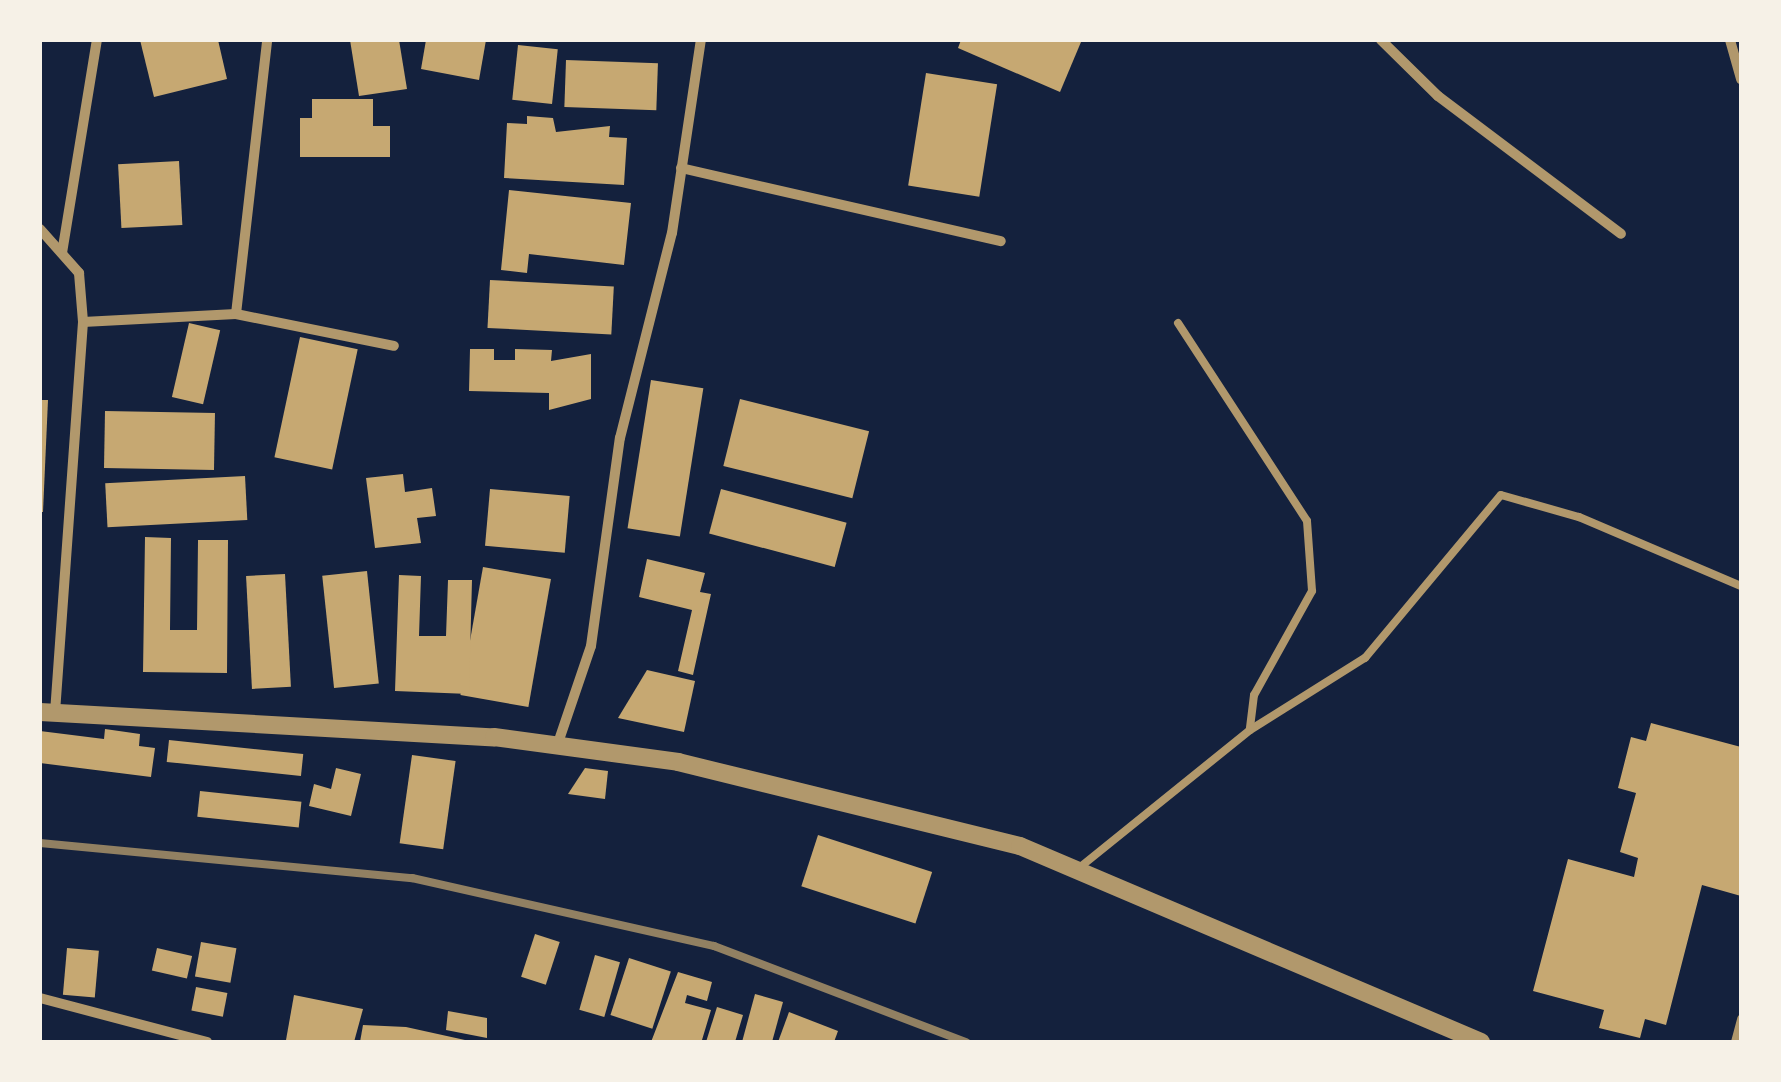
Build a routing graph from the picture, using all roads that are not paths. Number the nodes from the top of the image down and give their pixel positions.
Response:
1 (97, 40) edge
2 (268, 40) edge
3 (701, 40) edge
4 (1381, 40) edge
5 (1730, 40) edge
6 (1741, 80) edge
7 (682, 168) junction
8 (40, 229) edge
9 (1621, 234) dead end
10 (1000, 241) dead end
11 (62, 253) junction
12 (236, 314) junction
13 (82, 322) junction
14 (1178, 324) dead end
15 (394, 346) dead end
16 (1741, 586) edge
17 (47, 713) edge
18 (1250, 730) junction
19 (558, 743) junction
20 (1079, 868) junction
21 (40, 998) edge
22 (1741, 1019) edge
23 (207, 1042) edge
24 (1481, 1042) edge
25 (1734, 1042) edge

1 - 11 street
2 - 12 street
3 - 7 street
4 - 9 street
5 - 6 street
7 - 10 street
7 - 19 street
8 - 11 street
11 - 13 street
12 - 13 street
12 - 15 street
13 - 17 street
14 - 18 lane
16 - 18 lane
17 - 19 street
18 - 20 lane
19 - 20 street
20 - 24 street
21 - 23 street
22 - 25 lane

